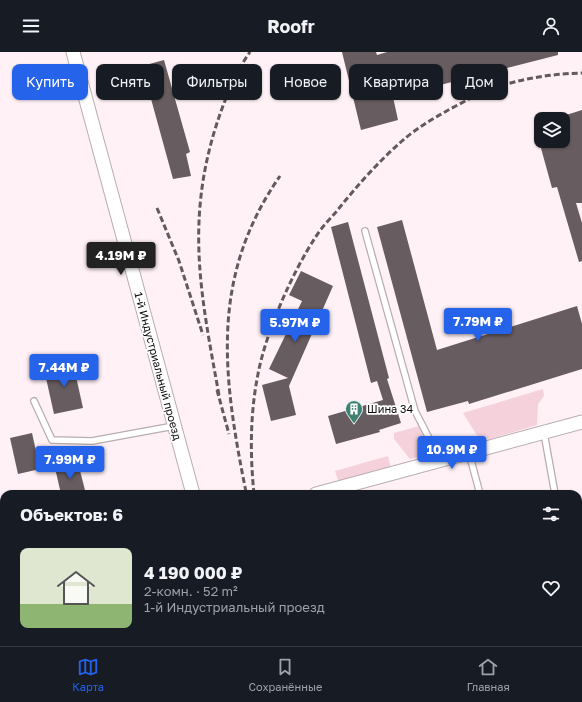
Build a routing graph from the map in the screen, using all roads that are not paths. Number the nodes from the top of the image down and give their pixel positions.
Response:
1 (73, 52) edge
2 (365, 231) dead end
3 (34, 401) dead end
4 (582, 422) edge
5 (174, 426) junction
6 (544, 433) junction
7 (469, 453) junction
8 (436, 462) junction
9 (192, 490) edge
10 (336, 490) edge
11 (479, 490) edge
12 (554, 490) edge

1 - 5 street, 1-й Индустриальный проезд
2 - 8 lane
3 - 5 lane
4 - 6 street
5 - 9 street, 1-й Индустриальный проезд
6 - 7 street
6 - 12 lane
7 - 8 street
7 - 11 lane
8 - 10 street

